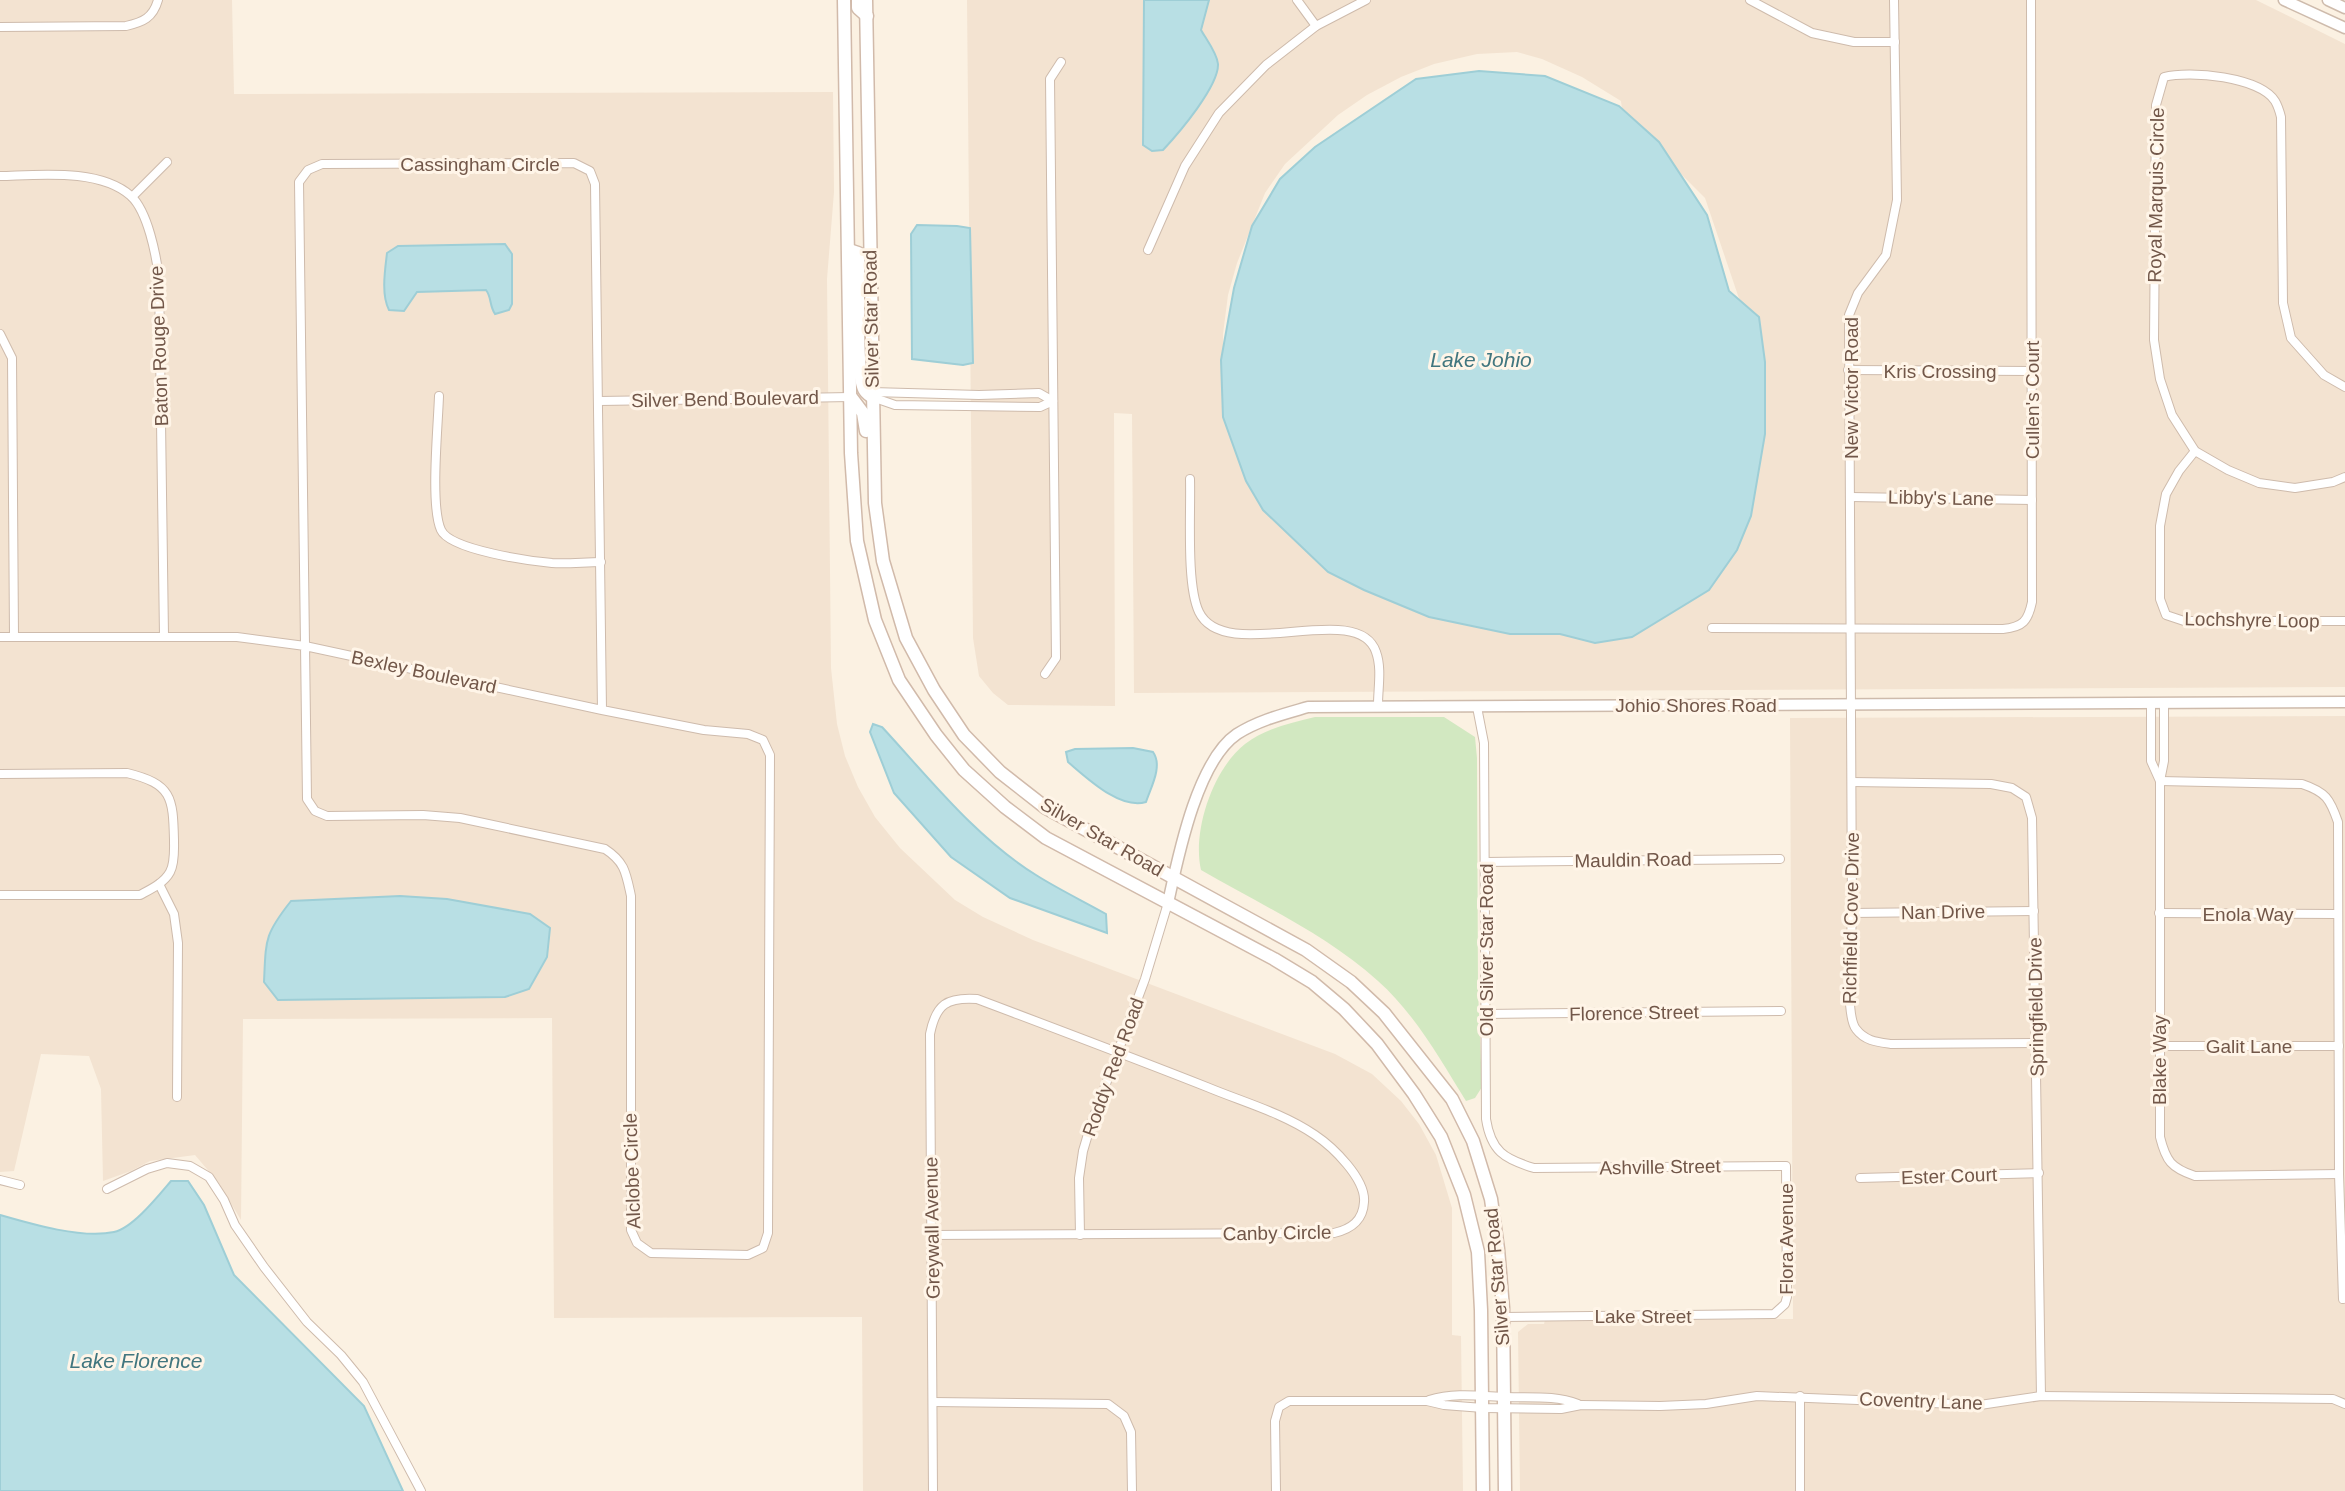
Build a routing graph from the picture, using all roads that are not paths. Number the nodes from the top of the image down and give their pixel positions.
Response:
1 (159, 0) edge
2 (844, 0) edge
3 (858, 0) edge
4 (866, 0) edge
5 (1297, 0) edge
6 (1366, 0) edge
7 (1750, 0) edge
8 (1894, 0) edge
9 (2031, 0) edge
10 (2284, 0) edge
11 (2328, 0) edge
12 (2345, 8) edge
13 (867, 16) junction
14 (1316, 26) junction
15 (0, 27) edge
16 (2345, 28) edge
17 (1895, 42) junction
18 (1061, 62) dead end
19 (167, 162) dead end
20 (0, 176) edge
21 (132, 197) junction
22 (849, 250) junction
23 (1148, 250) dead end
24 (0, 334) edge
25 (1848, 370) junction
26 (2032, 371) junction
27 (2345, 387) edge
28 (872, 394) junction
29 (963, 394) junction
30 (439, 396) dead end
31 (851, 397) junction
32 (599, 401) junction
33 (1053, 401) junction
34 (963, 406) junction
35 (2195, 451) junction
36 (2345, 477) edge
37 (1190, 479) dead end
38 (1851, 497) junction
39 (2032, 499) junction
40 (883, 561) junction
41 (601, 562) junction
42 (2345, 621) edge
43 (1851, 627) junction
44 (1712, 628) dead end
45 (14, 636) junction
46 (164, 636) junction
47 (0, 637) edge
48 (305, 646) junction
49 (1045, 674) dead end
50 (2345, 702) edge
51 (2151, 703) junction
52 (2164, 703) junction
53 (1851, 704) junction
54 (1378, 705) junction
55 (1477, 707) junction
56 (603, 710) junction
57 (0, 774) edge
58 (2160, 781) junction
59 (1852, 782) junction
60 (1780, 859) dead end
61 (1486, 862) junction
62 (1173, 878) junction
63 (159, 884) junction
64 (0, 895) edge
65 (1168, 902) junction
66 (2034, 911) junction
67 (1852, 913) junction
68 (2159, 913) junction
69 (2338, 915) junction
70 (977, 999) joint
71 (1781, 1011) dead end
72 (1486, 1014) junction
73 (2036, 1043) junction
74 (2159, 1046) junction
75 (2339, 1046) junction
76 (1119, 1051) junction
77 (177, 1097) dead end
78 (1786, 1166) joint
79 (1534, 1168) joint
80 (2039, 1173) junction
81 (2339, 1174) junction
82 (1860, 1178) dead end
83 (0, 1180) edge
84 (20, 1185) dead end
85 (107, 1189) dead end
86 (932, 1235) junction
87 (1080, 1235) junction
88 (2343, 1299) dead end
89 (1781, 1310) joint
90 (1503, 1317) junction
91 (1800, 1396) junction
92 (2041, 1396) junction
93 (933, 1402) junction
94 (1483, 1402) junction
95 (1505, 1403) junction
96 (2345, 1404) edge
97 (421, 1491) edge
98 (933, 1491) edge
99 (1132, 1491) edge
100 (1276, 1491) edge
101 (1483, 1491) edge
102 (1505, 1491) edge
103 (1800, 1491) edge

1 - 15 street
2 - 22 main road, Silver Star Road
3 - 13 main road
4 - 13 main road, Silver Star Road
5 - 14 street
6 - 14 street
7 - 17 street
8 - 17 street, New Victor Road
9 - 26 street, Cullen's Court
10 - 16 street
11 - 12 street
13 - 28 main road, Silver Star Road
14 - 23 street
17 - 25 street, New Victor Road
18 - 33 street
19 - 21 street
20 - 21 street
21 - 46 street, Baton Rouge Drive
22 - 28 main road
22 - 31 main road, Silver Star Road
24 - 45 street
25 - 26 street, Kris Crossing
25 - 38 street, New Victor Road
26 - 39 street, Cullen's Court
27 - 35 street, Royal Marquis Circle
28 - 29 street
28 - 34 street
28 - 40 main road, Silver Star Road
29 - 33 street
29 - 34 street
30 - 41 street
31 - 32 street, Silver Bend Boulevard
31 - 40 main road
31 - 65 main road, Silver Star Road
32 - 41 street, Cassingham Circle
32 - 48 street, Cassingham Circle
33 - 34 street
33 - 49 street
35 - 36 street, Royal Marquis Circle
35 - 42 street, Lochshyre Loop
37 - 54 street
38 - 39 street, Libby's Lane
38 - 43 street, New Victor Road
39 - 43 street, Cullen's Court
40 - 62 main road, Silver Star Road
41 - 56 street, Cassingham Circle
43 - 44 street
43 - 53 street, New Victor Road
45 - 46 street, Bexley Boulevard
45 - 47 street, Bexley Boulevard
46 - 48 street, Bexley Boulevard
48 - 56 street, Bexley Boulevard
48 - 56 street, Alclobe Circle
50 - 52 street, Johio Shores Road
51 - 52 street, Johio Shores Road
51 - 53 street, Johio Shores Road
51 - 58 street, Blake Way
52 - 58 street, Blake Way
53 - 55 street, Johio Shores Road
53 - 59 street, Richfield Cove Drive
54 - 55 street, Johio Shores Road
54 - 62 street, Johio Shores Road
55 - 61 street, Old Silver Star Road
57 - 63 street
58 - 68 street, Blake Way
58 - 69 street
59 - 66 street, Springfield Drive
59 - 67 street, Richfield Cove Drive
60 - 61 street, Mauldin Road
61 - 72 street, Old Silver Star Road
62 - 65 street, Johio Shores Road
62 - 90 main road, Silver Star Road
63 - 64 street
63 - 77 street
65 - 76 street, Roddy Red Road
65 - 94 main road, Silver Star Road
66 - 67 street, Nan Drive
66 - 73 street, Springfield Drive
67 - 73 street, Richfield Cove Drive
68 - 69 street, Enola Way
68 - 74 street, Blake Way
69 - 75 street
70 - 76 street, Canby Circle
70 - 86 street, Greywall Avenue
71 - 72 street, Florence Street
72 - 79 street, Old Silver Star Road
73 - 80 street, Springfield Drive
74 - 75 street, Galit Lane
74 - 81 street, Blake Way
75 - 81 street
76 - 87 street, Roddy Red Road
76 - 87 street, Canby Circle
78 - 79 street, Ashville Street
78 - 89 street, Flora Avenue
80 - 82 street, Ester Court
80 - 92 street, Springfield Drive
81 - 88 street
83 - 84 street
85 - 97 street
86 - 87 street, Canby Circle
86 - 93 street, Greywall Avenue
89 - 90 street, Lake Street
90 - 95 main road, Silver Star Road
91 - 92 street, Coventry Lane
91 - 95 street, Coventry Lane
91 - 103 street
92 - 96 street, Coventry Lane
93 - 98 street, Greywall Avenue
93 - 99 street
94 - 95 street, Coventry Lane
94 - 100 street, Coventry Lane
94 - 101 main road, Silver Star Road
95 - 102 main road, Silver Star Road

